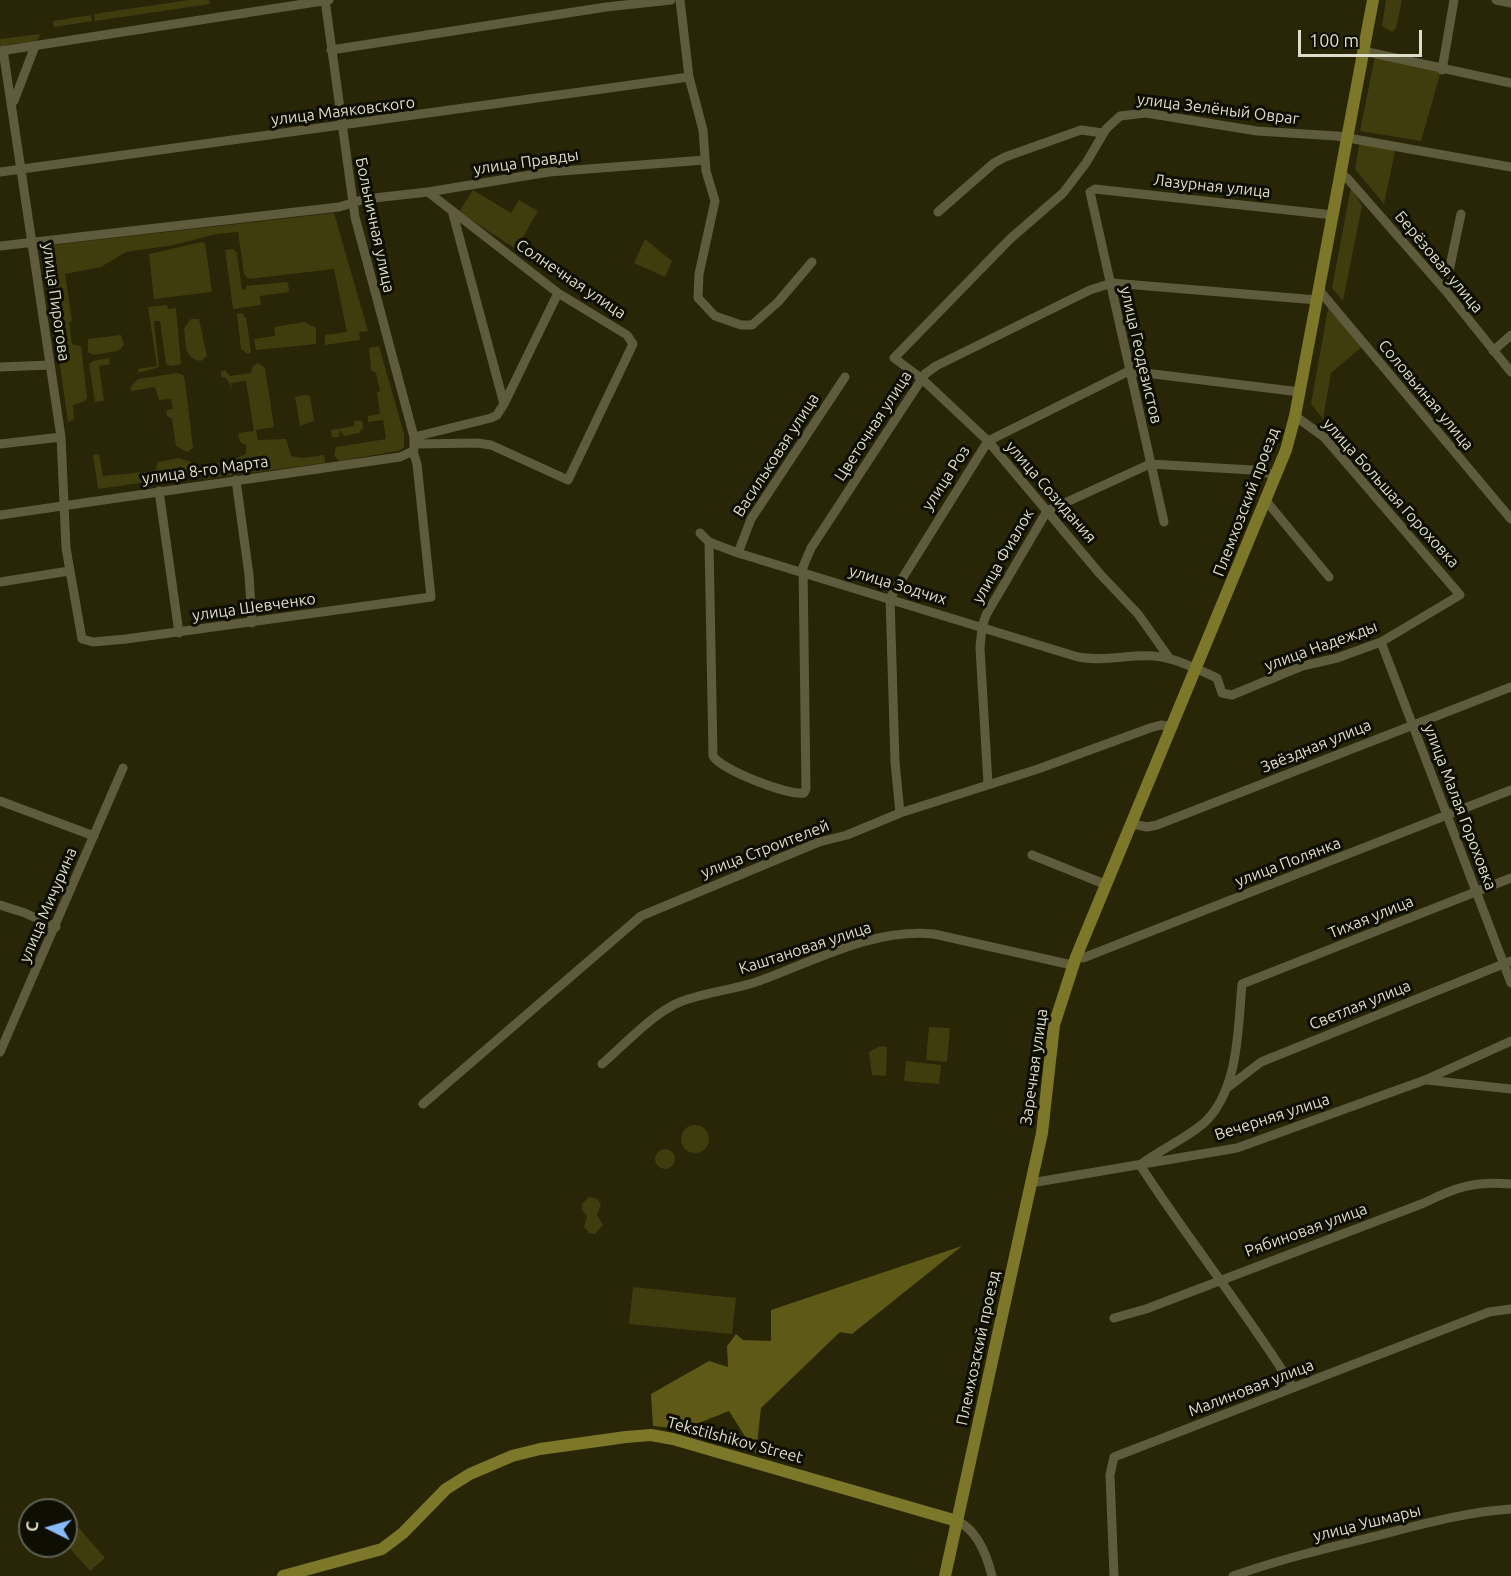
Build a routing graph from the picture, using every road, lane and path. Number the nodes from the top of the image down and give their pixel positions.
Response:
1 (326, 0) edge
2 (671, 0) edge
3 (680, 0) edge
4 (1373, 0) edge
5 (1454, 0) edge
6 (1496, 0) edge
7 (1511, 3) edge
8 (34, 46) junction
9 (331, 50) junction
10 (2, 51) edge
11 (1363, 51) junction
12 (1442, 70) junction
13 (689, 77) junction
14 (1511, 83) edge
15 (13, 103) junction
16 (340, 126) junction
17 (1102, 133) junction
18 (1347, 138) junction
19 (705, 160) junction
20 (1511, 167) edge
21 (22, 169) junction
22 (0, 172) edge
23 (1340, 174) junction
24 (428, 192) junction
25 (1090, 193) joint
26 (353, 203) junction
27 (938, 212) dead end
28 (453, 214) junction
29 (1461, 214) dead end
30 (1333, 215) junction
31 (33, 243) junction
32 (0, 246) edge
33 (812, 262) dead end
34 (1109, 283) junction
35 (1445, 290) junction
36 (558, 293) junction
37 (1318, 295) junction
38 (1511, 335) edge
39 (1493, 351) junction
40 (50, 365) junction
41 (0, 367) edge
42 (1129, 371) junction
43 (1511, 372) edge
44 (845, 377) dead end
45 (921, 378) junction
46 (1300, 392) junction
47 (504, 404) junction
48 (1295, 416) junction
49 (61, 437) junction
50 (988, 441) junction
51 (0, 444) edge
52 (414, 444) junction
53 (1150, 464) junction
54 (1277, 475) junction
55 (236, 480) junction
56 (159, 491) junction
57 (1267, 502) junction
58 (64, 505) junction
59 (1047, 511) junction
60 (0, 515) edge
61 (1511, 519) edge
62 (1164, 522) dead end
63 (700, 533) dead end
64 (710, 542) junction
65 (738, 553) junction
66 (69, 571) junction
67 (802, 572) junction
68 (1329, 577) dead end
69 (0, 582) edge
70 (1460, 595) joint
71 (431, 597) joint
72 (890, 598) junction
73 (252, 623) junction
74 (982, 627) junction
75 (179, 633) junction
76 (82, 639) joint
77 (1381, 642) junction
78 (1170, 659) junction
79 (1197, 669) junction
80 (1511, 687) edge
81 (1412, 724) junction
82 (1173, 727) junction
83 (123, 768) dead end
84 (988, 784) junction
85 (1511, 790) edge
86 (0, 801) edge
87 (900, 813) junction
88 (1448, 815) junction
89 (1132, 824) junction
90 (94, 837) junction
91 (1032, 855) dead end
92 (1511, 878) edge
93 (1107, 885) junction
94 (1477, 891) junction
95 (0, 905) edge
96 (56, 927) junction
97 (1074, 961) junction
98 (1507, 962) edge
99 (1511, 983) edge
100 (3, 1036) edge
101 (1511, 1041) edge
102 (0, 1052) edge
103 (602, 1064) dead end
104 (1425, 1080) junction
105 (1227, 1088) junction
106 (1511, 1089) edge
107 (423, 1104) dead end
108 (1140, 1165) junction
109 (1031, 1183) junction
110 (1511, 1185) edge
111 (1217, 1279) junction
112 (1511, 1309) edge
113 (1114, 1318) dead end
114 (1293, 1387) junction
115 (1511, 1509) edge
116 (957, 1521) junction
117 (283, 1576) edge
118 (945, 1576) edge
119 (992, 1576) edge
120 (1114, 1576) edge
121 (1233, 1576) edge

1 - 8 street
1 - 9 street, Больничная улица
2 - 9 street
3 - 13 street
4 - 11 main road, Племхозский проезд
5 - 12 street
6 - 7 street
8 - 10 street
8 - 15 street, улица Пирогова
9 - 16 street, Больничная улица
10 - 15 street, улица Пирогова
11 - 12 street
11 - 18 main road, Племхозский проезд
12 - 14 street
13 - 16 street, улица Маяковского
13 - 19 street
15 - 21 street, улица Пирогова
16 - 21 street, улица Маяковского
16 - 26 street, Больничная улица
17 - 18 street, улица Зелёный Овраг
17 - 27 street
17 - 45 street, улица Созидания
18 - 20 street, улица Зелёный Овраг
18 - 23 main road, Племхозский проезд
19 - 24 street, улица Правды
19 - 33 street
21 - 22 street, улица Маяковского
21 - 31 street, улица Пирогова
23 - 30 main road, Племхозский проезд
23 - 35 street, Берёзовая улица
24 - 26 street, улица Правды
24 - 28 street, Солнечная улица
25 - 30 street, Лазурная улица
25 - 34 street, улица Геодезистов
26 - 31 street, улица Правды
26 - 52 street, Больничная улица
28 - 36 street, Солнечная улица
28 - 47 street
29 - 35 street
30 - 37 main road, Племхозский проезд
31 - 32 street, улица Правды
31 - 40 street, улица Пирогова
34 - 37 street, Цветочная улица
34 - 42 street, улица Геодезистов
34 - 45 street, Цветочная улица
35 - 39 street, Берёзовая улица
36 - 47 street
36 - 52 street, Солнечная улица
37 - 46 main road, Племхозский проезд
37 - 61 street, Соловьиная улица
38 - 39 street
39 - 43 street, Берёзовая улица
40 - 41 street
40 - 49 street, улица Пирогова
42 - 46 street
42 - 50 street, улица Роз
42 - 53 street, улица Геодезистов
44 - 65 street, Васильковая улица
45 - 50 street, улица Созидания
45 - 67 street, Цветочная улица
46 - 48 main road, Племхозский проезд
47 - 52 street
48 - 54 main road, Племхозский проезд
48 - 70 street, улица Большая Гороховка
49 - 51 street
49 - 58 street, улица Пирогова
50 - 59 street, улица Созидания
50 - 72 street, улица Роз
52 - 55 street, улица 8-го Марта
52 - 71 street, Больничная улица
53 - 54 street, улица Фиалок
53 - 59 street, улица Фиалок
53 - 62 street, улица Геодезистов
54 - 57 main road, Племхозский проезд
55 - 56 street, улица 8-го Марта
55 - 73 street
56 - 58 street, улица 8-го Марта
56 - 75 street
57 - 68 street
57 - 79 main road, Племхозский проезд
58 - 60 street, улица 8-го Марта
58 - 66 street, улица Пирогова
59 - 74 street, улица Фиалок
59 - 78 street, улица Созидания
63 - 64 street, улица Зодчих
64 - 65 street, улица Зодчих
64 - 67 street, Цветочная улица
65 - 67 street, улица Зодчих
66 - 69 street
66 - 76 street, улица Пирогова
67 - 72 street, улица Зодчих
70 - 77 street, улица Надежды
71 - 73 street, улица Шевченко
72 - 74 street, улица Зодчих
72 - 87 street
73 - 75 street, улица Шевченко
74 - 78 street, улица Зодчих
74 - 84 street, улица Фиалок
75 - 76 street, улица Шевченко
77 - 79 street, улица Надежды
77 - 81 street, улица Малая Гороховка
78 - 79 street, улица Зодчих
79 - 82 main road, Племхозский проезд
80 - 81 street, Звёздная улица
81 - 88 street, улица Малая Гороховка
81 - 89 street, Звёздная улица
82 - 84 street, улица Строителей
82 - 89 main road, Племхозский проезд
83 - 90 street, улица Мичурина
84 - 87 street, улица Строителей
85 - 88 street, улица Полянка
86 - 90 street
87 - 107 street, улица Строителей
88 - 94 street, улица Малая Гороховка
88 - 97 street, улица Полянка
89 - 93 main road, Племхозский проезд
90 - 96 street, улица Мичурина
91 - 93 street
92 - 94 street, Тихая улица
93 - 97 main road, Племхозский проезд
94 - 98 street, улица Малая Гороховка
94 - 105 street, Тихая улица
95 - 96 street
96 - 100 street, улица Мичурина
97 - 103 street, Каштановая улица
97 - 109 main road, Заречная улица
98 - 99 street, улица Малая Гороховка
98 - 105 street, Светлая улица
100 - 102 street, улица Мичурина
101 - 104 street, Вечерняя улица
104 - 106 street
104 - 108 street, Вечерняя улица
105 - 108 street
108 - 109 street, Вечерняя улица
108 - 111 street
109 - 116 main road, Племхозский проезд
110 - 111 street, Рябиновая улица
111 - 113 street, Рябиновая улица
111 - 114 street
112 - 114 street, Малиновая улица
114 - 120 street, Малиновая улица
115 - 121 street, улица Ушмары
116 - 117 main road, Tekstilshikov Street
116 - 118 main road, Племхозский проезд
116 - 119 street

